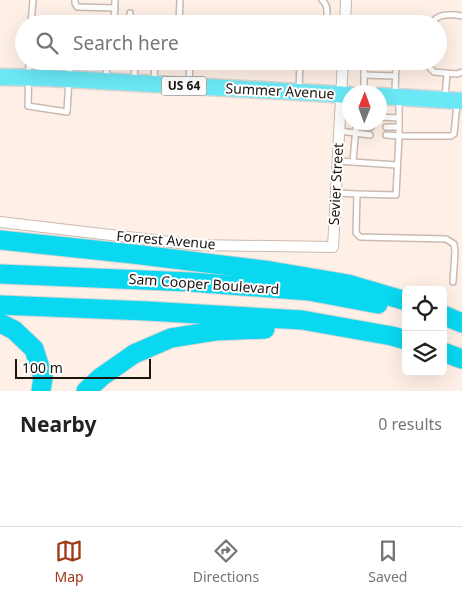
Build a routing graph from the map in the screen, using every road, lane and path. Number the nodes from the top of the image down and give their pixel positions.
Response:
1 (33, 0) edge
2 (75, 0) edge
3 (115, 0) edge
4 (180, 0) edge
5 (322, 0) edge
6 (346, 0) edge
7 (115, 8) junction
8 (32, 15) edge
9 (115, 15) edge
10 (179, 15) edge
11 (327, 15) edge
12 (345, 15) edge
13 (447, 16) edge
14 (462, 16) edge
15 (24, 70) edge
16 (28, 70) edge
17 (32, 70) edge
18 (70, 70) edge
19 (107, 70) edge
20 (135, 70) edge
21 (155, 70) edge
22 (190, 70) edge
23 (300, 70) edge
24 (344, 70) edge
25 (364, 70) edge
26 (394, 70) edge
27 (432, 70) edge
28 (462, 72) edge
29 (447, 74) junction
30 (364, 75) junction
31 (395, 76) junction
32 (0, 77) edge
33 (69, 79) junction
34 (106, 81) junction
35 (134, 83) junction
36 (154, 84) junction
37 (344, 85) edge
38 (364, 85) edge
39 (189, 86) junction
40 (299, 92) junction
41 (342, 94) edge
42 (391, 97) edge
43 (455, 101) edge
44 (342, 112) edge
45 (387, 117) edge
46 (399, 118) junction
47 (387, 127) edge
48 (399, 127) junction
49 (356, 130) edge
50 (339, 131) junction
51 (356, 134) junction
52 (370, 135) dead end
53 (386, 135) dead end
54 (399, 136) junction
55 (338, 161) junction
56 (353, 162) junction
57 (398, 165) junction
58 (336, 192) junction
59 (357, 194) junction
60 (0, 222) edge
61 (0, 240) edge
62 (333, 247) joint
63 (0, 274) edge
64 (453, 282) dead end
65 (402, 300) edge
66 (0, 305) edge
67 (402, 309) edge
68 (447, 317) edge
69 (0, 323) edge
70 (447, 323) edge
71 (462, 323) edge
72 (462, 328) edge
73 (402, 339) edge
74 (402, 346) edge
75 (41, 391) edge
76 (86, 391) edge

1 - 8 lane
2 - 7 lane
3 - 7 lane
4 - 10 lane
5 - 11 lane
6 - 12 street
7 - 9 lane
13 - 14 lane
15 - 32 main road, Summer Avenue / US 64
16 - 33 lane
17 - 33 main road, Summer Avenue / US 64
18 - 33 lane
19 - 34 lane
20 - 35 lane
21 - 36 lane
22 - 39 lane
23 - 40 lane
24 - 37 street, Sevier Street
25 - 30 lane
26 - 31 lane
27 - 29 lane
28 - 29 lane
29 - 43 lane
30 - 31 lane
30 - 38 lane
31 - 42 lane
33 - 34 main road, Summer Avenue / US 64
34 - 35 main road, Summer Avenue / US 64
35 - 36 main road, Summer Avenue / US 64
36 - 39 main road, Summer Avenue / US 64
39 - 40 main road, Summer Avenue / US 64
40 - 41 main road, Summer Avenue / US 64
42 - 43 main road
42 - 46 lane
43 - 54 lane
44 - 50 street, Sevier Street
45 - 46 lane
46 - 48 lane
47 - 48 lane
48 - 54 lane
49 - 51 lane
50 - 51 lane
50 - 55 street, Sevier Street
51 - 52 lane
51 - 56 lane
53 - 54 lane
54 - 57 lane
55 - 56 lane
55 - 58 street, Sevier Street
56 - 57 lane
57 - 59 lane
58 - 59 lane
58 - 62 street, Sevier Street
59 - 64 lane
60 - 62 street, Forrest Avenue
61 - 65 highway
63 - 67 highway, Sam Cooper Boulevard
66 - 73 highway
68 - 71 highway
69 - 75 highway
70 - 72 highway
74 - 76 highway

